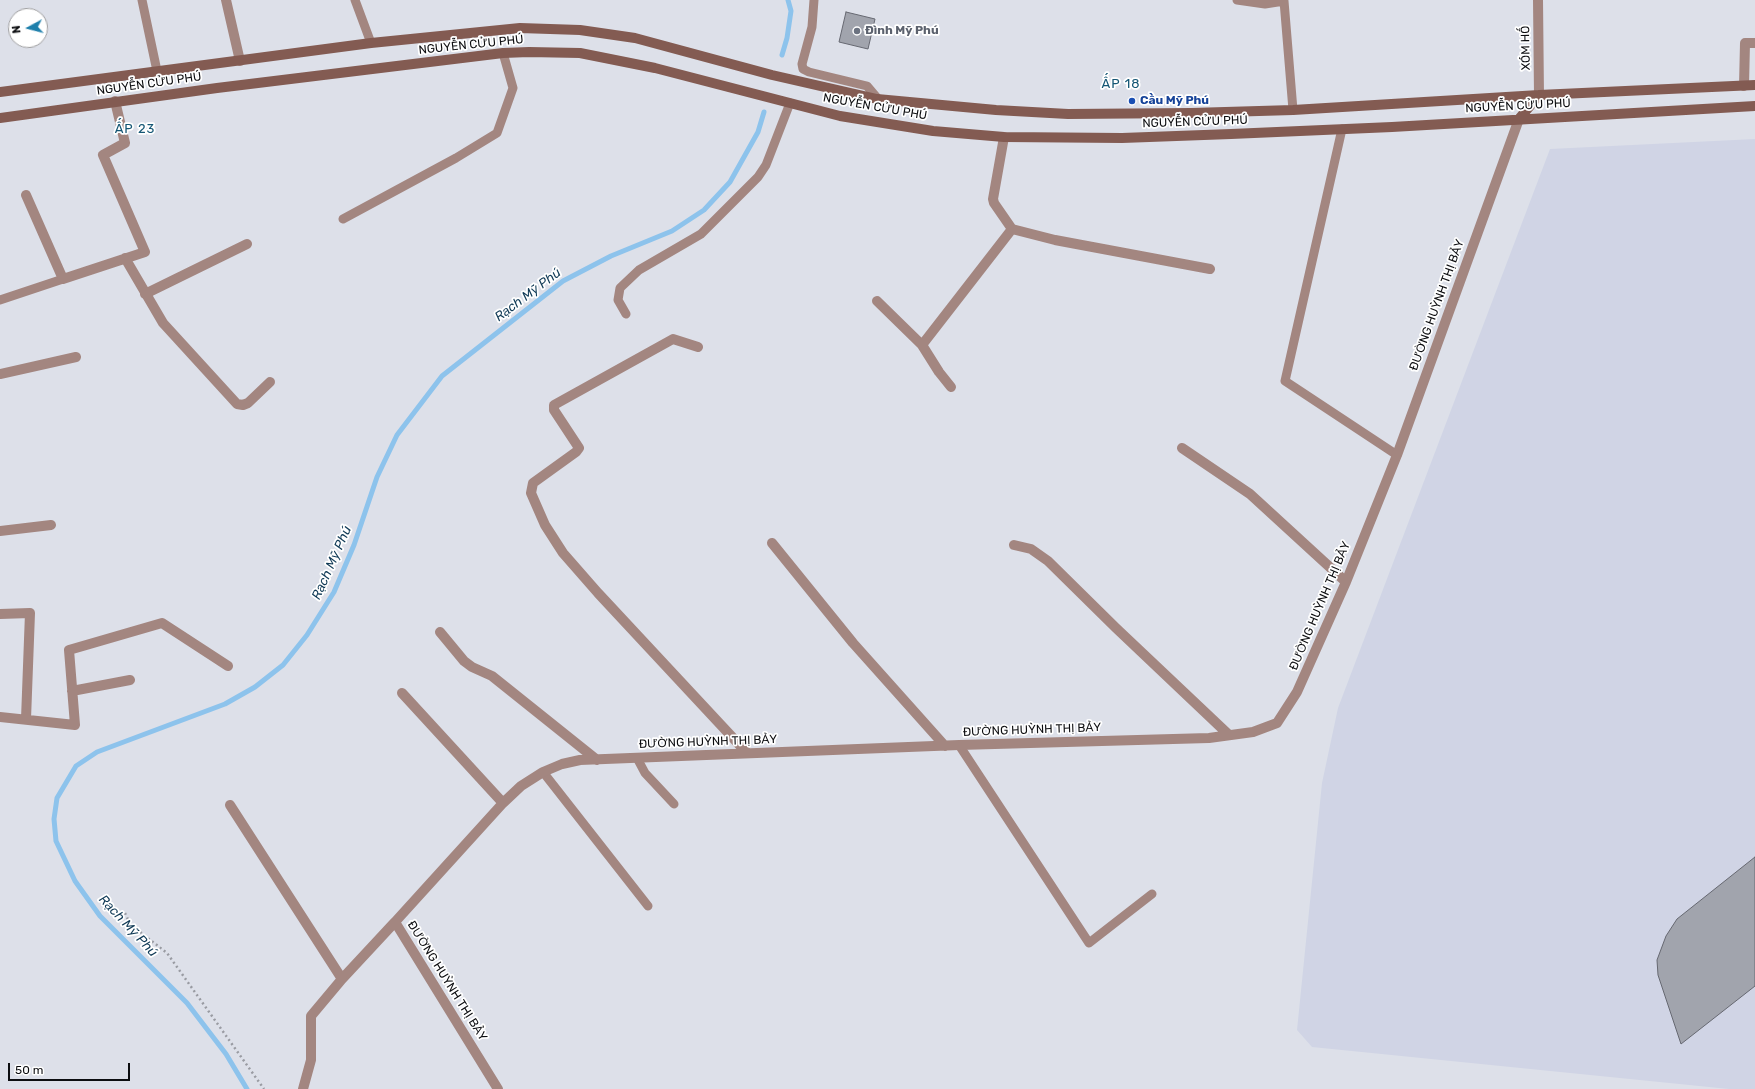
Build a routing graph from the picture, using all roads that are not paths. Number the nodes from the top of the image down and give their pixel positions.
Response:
1 (142, 0) edge
2 (226, 0) edge
3 (355, 0) edge
4 (814, 0) edge
5 (1237, 0) edge
6 (1284, 0) edge
7 (1538, 0) edge
8 (371, 43) junction
9 (1755, 43) edge
10 (503, 53) junction
11 (240, 61) junction
12 (157, 71) junction
13 (1744, 86) junction
14 (1755, 86) edge
15 (0, 92) edge
16 (1539, 95) junction
17 (878, 99) junction
18 (115, 102) junction
19 (790, 103) junction
20 (1755, 106) edge
21 (1293, 110) junction
22 (0, 118) edge
23 (1518, 120) junction
24 (1342, 129) junction
25 (1004, 138) junction
26 (26, 195) dead end
27 (343, 219) dead end
28 (1012, 229) junction
29 (247, 244) dead end
30 (125, 258) junction
31 (1210, 269) dead end
32 (63, 279) junction
33 (145, 294) junction
34 (0, 300) edge
35 (877, 301) dead end
36 (626, 314) dead end
37 (922, 345) junction
38 (698, 347) dead end
39 (76, 357) dead end
40 (0, 374) edge
41 (270, 382) dead end
42 (951, 387) dead end
43 (1182, 448) dead end
44 (1397, 455) junction
45 (51, 525) dead end
46 (0, 531) edge
47 (772, 543) dead end
48 (1014, 545) dead end
49 (1346, 582) junction
50 (0, 614) edge
51 (440, 632) dead end
52 (228, 666) dead end
53 (130, 680) dead end
54 (72, 691) junction
55 (402, 693) dead end
56 (0, 717) edge
57 (26, 719) junction
58 (1229, 735) junction
59 (959, 745) junction
60 (945, 746) junction
61 (747, 754) junction
62 (637, 758) junction
63 (597, 760) junction
64 (543, 772) junction
65 (503, 802) junction
66 (674, 804) dead end
67 (230, 805) dead end
68 (1152, 894) dead end
69 (648, 906) dead end
70 (395, 922) junction
71 (342, 979) junction
72 (303, 1089) edge
73 (498, 1089) edge

1 - 12 lane
2 - 11 street
3 - 8 lane
4 - 17 lane
5 - 6 lane
6 - 21 lane
7 - 16 street, XÓM HỐ
8 - 11 main road, NGUYỄN CỬU PHÚ
8 - 17 main road, NGUYỄN CỬU PHÚ
9 - 13 street
10 - 18 main road, NGUYỄN CỬU PHÚ
10 - 19 main road, NGUYỄN CỬU PHÚ
10 - 27 lane
11 - 12 main road, NGUYỄN CỬU PHÚ
12 - 15 main road, NGUYỄN CỬU PHÚ
13 - 14 main road, NGUYỄN CỬU PHÚ
13 - 16 main road, NGUYỄN CỬU PHÚ
16 - 21 main road, NGUYỄN CỬU PHÚ
16 - 23 main road
17 - 21 main road, NGUYỄN CỬU PHÚ
18 - 22 main road, NGUYỄN CỬU PHÚ
18 - 30 street
19 - 25 main road, NGUYỄN CỬU PHÚ
19 - 36 lane
20 - 23 main road, NGUYỄN CỬU PHÚ
23 - 24 main road, NGUYỄN CỬU PHÚ
23 - 44 street, ĐƯỜNG HUỲNH THỊ BẢY
24 - 25 main road, NGUYỄN CỬU PHÚ
24 - 44 lane
25 - 28 street
26 - 32 street
28 - 31 street
28 - 37 street
29 - 33 street
30 - 32 street
30 - 33 street
32 - 34 lane
33 - 41 street
35 - 37 street
37 - 42 street
38 - 61 street
39 - 40 street
43 - 49 street
44 - 49 street, ĐƯỜNG HUỲNH THỊ BẢY
45 - 46 street
47 - 60 street
48 - 58 street
49 - 58 street, ĐƯỜNG HUỲNH THỊ BẢY
50 - 57 street
51 - 63 street
52 - 54 street
53 - 54 street
54 - 57 street
55 - 65 street
56 - 57 street
58 - 59 street, ĐƯỜNG HUỲNH THỊ BẢY
59 - 60 street, ĐƯỜNG HUỲNH THỊ BẢY
59 - 68 lane
60 - 61 street, ĐƯỜNG HUỲNH THỊ BẢY
61 - 62 street, ĐƯỜNG HUỲNH THỊ BẢY
62 - 63 street, ĐƯỜNG HUỲNH THỊ BẢY
62 - 66 lane
63 - 64 street, ĐƯỜNG HUỲNH THỊ BẢY
64 - 65 street, ĐƯỜNG HUỲNH THỊ BẢY
64 - 69 lane
65 - 70 street, ĐƯỜNG HUỲNH THỊ BẢY
67 - 71 street
70 - 71 street
70 - 73 street, ĐƯỜNG HUỲNH THỊ BẢY
71 - 72 street

